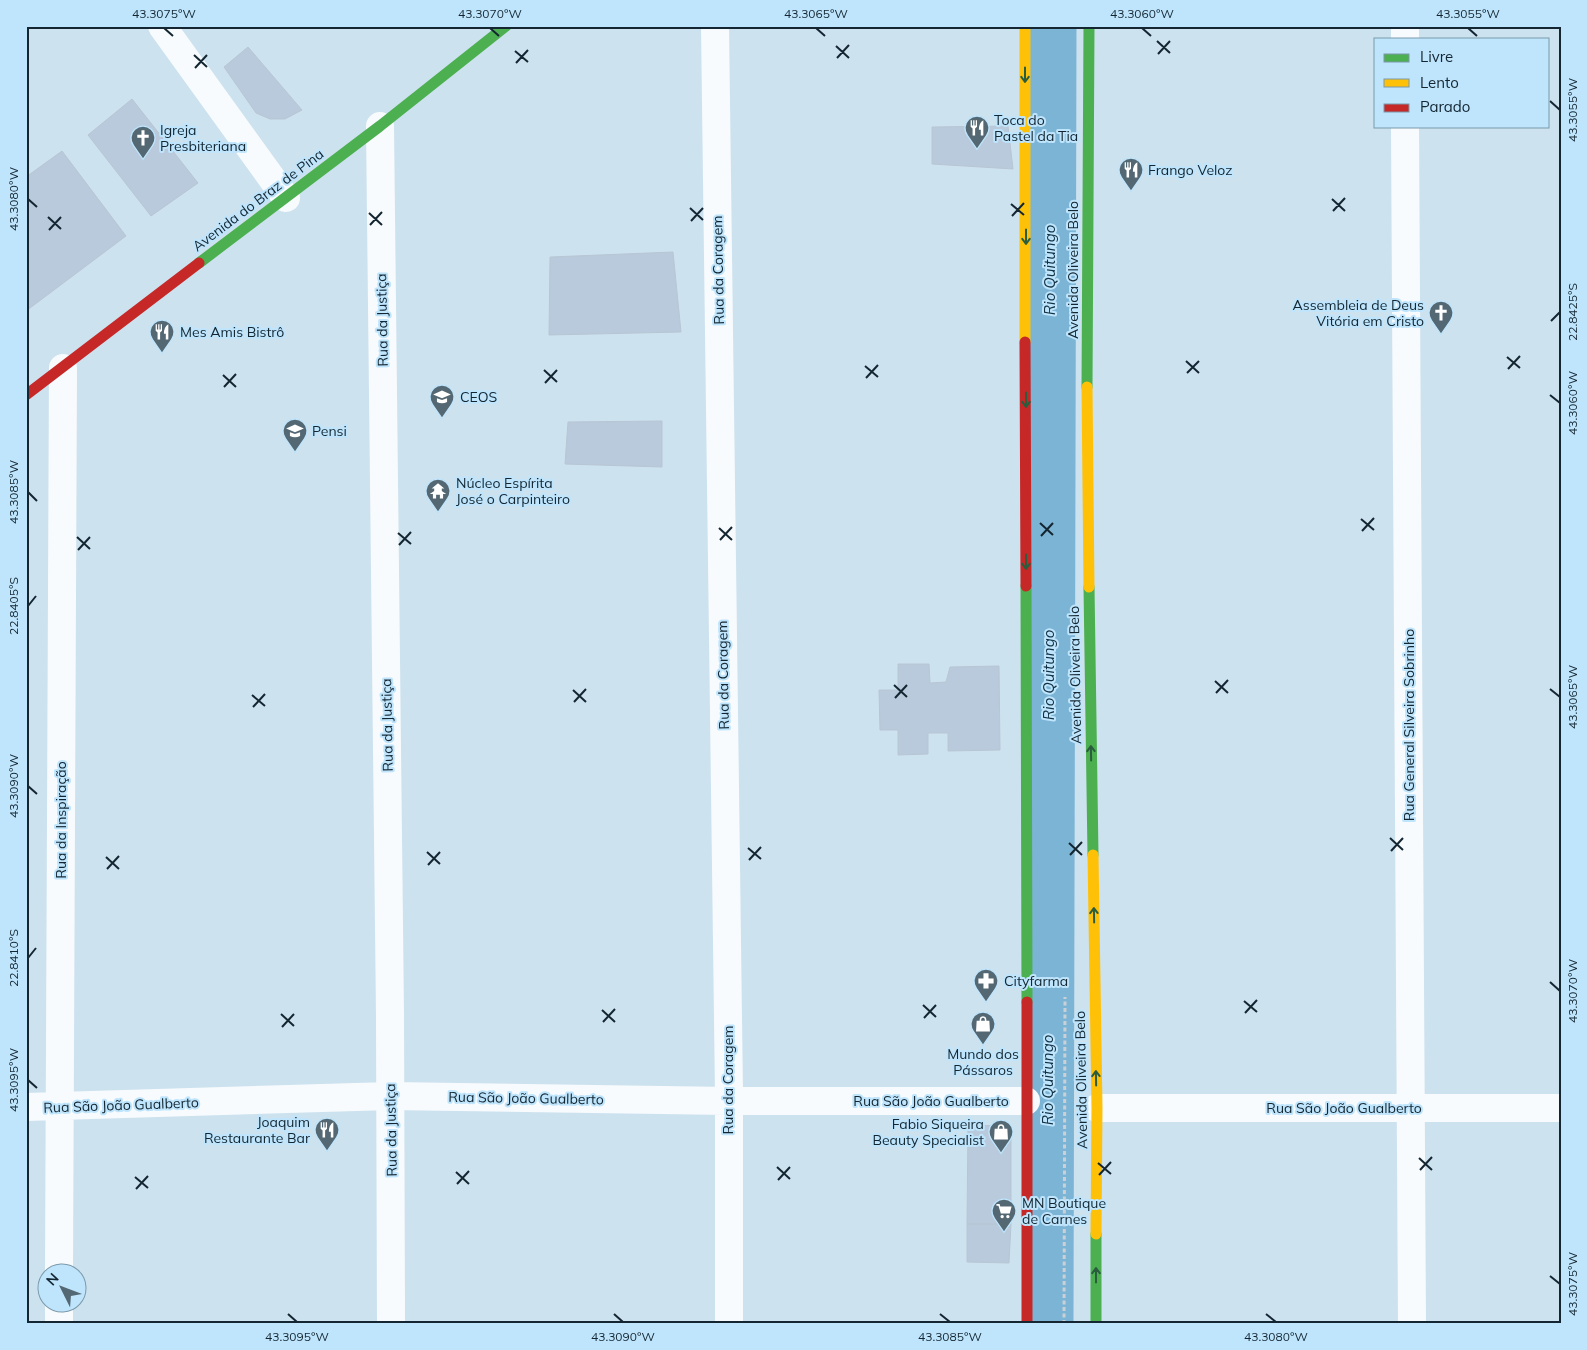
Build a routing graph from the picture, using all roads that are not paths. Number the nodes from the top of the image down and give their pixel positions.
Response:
1 (162, 26) edge
2 (506, 26) edge
3 (715, 26) edge
4 (1025, 26) edge
5 (1090, 26) edge
6 (380, 126) junction
7 (1405, 128) edge
8 (286, 198) junction
9 (63, 368) junction
10 (26, 395) edge
11 (390, 1096) junction
12 (729, 1101) junction
13 (1026, 1101) junction
14 (26, 1107) edge
15 (60, 1107) junction
16 (1097, 1108) junction
17 (1411, 1108) junction
18 (1561, 1108) edge
19 (59, 1262) edge
20 (391, 1324) edge
21 (729, 1324) edge
22 (1027, 1324) edge
23 (1096, 1324) edge
24 (1412, 1324) edge

1 - 8 street
2 - 6 street, Avenida do Braz de Pina
3 - 12 street, Rua da Coragem
4 -> 13 street
16 -> 5 street, Avenida Oliveira Belo
6 - 8 street, Avenida do Braz de Pina
6 - 11 street, Rua da Justiça
7 - 17 street, Rua General Silveira Sobrinho
8 - 9 street, Avenida do Braz de Pina
9 - 10 street, Avenida do Braz de Pina
9 - 15 street, Rua da Inspiração
11 - 12 street, Rua São João Gualberto
11 - 15 street, Rua São João Gualberto
11 - 20 street, Rua da Justiça
12 - 13 street, Rua São João Gualberto
12 - 21 street, Rua da Coragem
13 - 22 street
14 - 15 street, Rua São João Gualberto
15 - 19 street, Rua da Inspiração
16 - 17 street, Rua São João Gualberto
23 -> 16 street, Avenida Oliveira Belo
17 - 18 street, Rua São João Gualberto
17 - 24 street, Rua General Silveira Sobrinho

